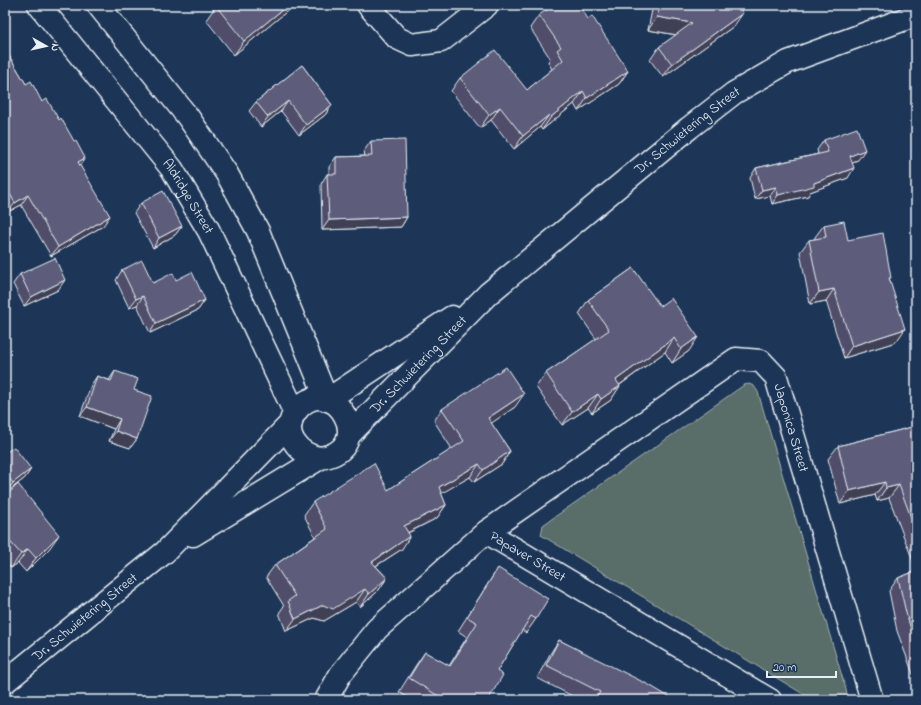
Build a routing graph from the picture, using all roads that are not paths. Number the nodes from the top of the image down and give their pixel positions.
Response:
1 (40, 5) edge
2 (98, 5) edge
3 (368, 5) edge
4 (487, 5) edge
5 (916, 15) edge
6 (488, 294) junction
7 (327, 400) junction
8 (293, 418) junction
9 (349, 435) junction
10 (320, 458) junction
11 (486, 532) junction
12 (165, 552) junction
13 (5, 682) edge
14 (741, 693) edge
15 (326, 700) edge
16 (770, 700) edge
17 (872, 700) edge

1 - 8 street, Aldridge Street
2 - 7 street
3 - 4 street
5 - 6 street, Dr. Schwietering Street
6 - 7 street, Dr. Schwietering Street
6 - 9 street, Dr. Schwietering Street
7 - 8 street
7 - 9 street
8 - 10 street
8 - 12 street, Dr. Schwietering Street
9 - 10 street
10 - 12 street, Dr. Schwietering Street
11 - 14 street, Papaver Street
11 - 15 street, Papaver Street
11 - 17 street, Japonica Street
12 - 13 street, Dr. Schwietering Street
14 - 16 street, Papaver Street

